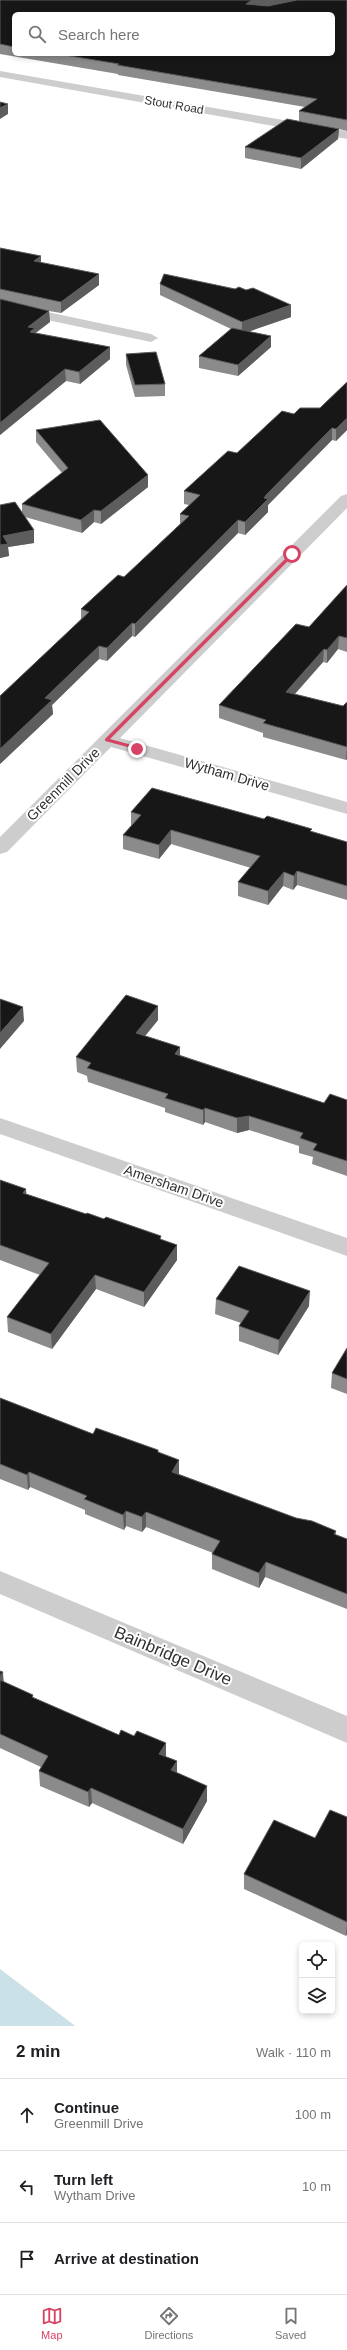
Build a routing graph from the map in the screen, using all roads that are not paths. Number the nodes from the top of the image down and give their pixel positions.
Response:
1 (0, 74) edge
2 (347, 135) edge
3 (0, 306) edge
4 (151, 338) dead end
5 (347, 499) edge
6 (107, 740) junction
7 (347, 808) edge
8 (0, 848) edge
9 (0, 1126) edge
10 (347, 1247) edge
11 (0, 1582) edge
12 (347, 1730) edge

1 - 2 street, Stout Road
3 - 4 street
5 - 6 street, Greenmill Drive
6 - 7 street, Wytham Drive
6 - 8 street, Greenmill Drive
9 - 10 street, Amersham Drive
11 - 12 street, Bainbridge Drive

